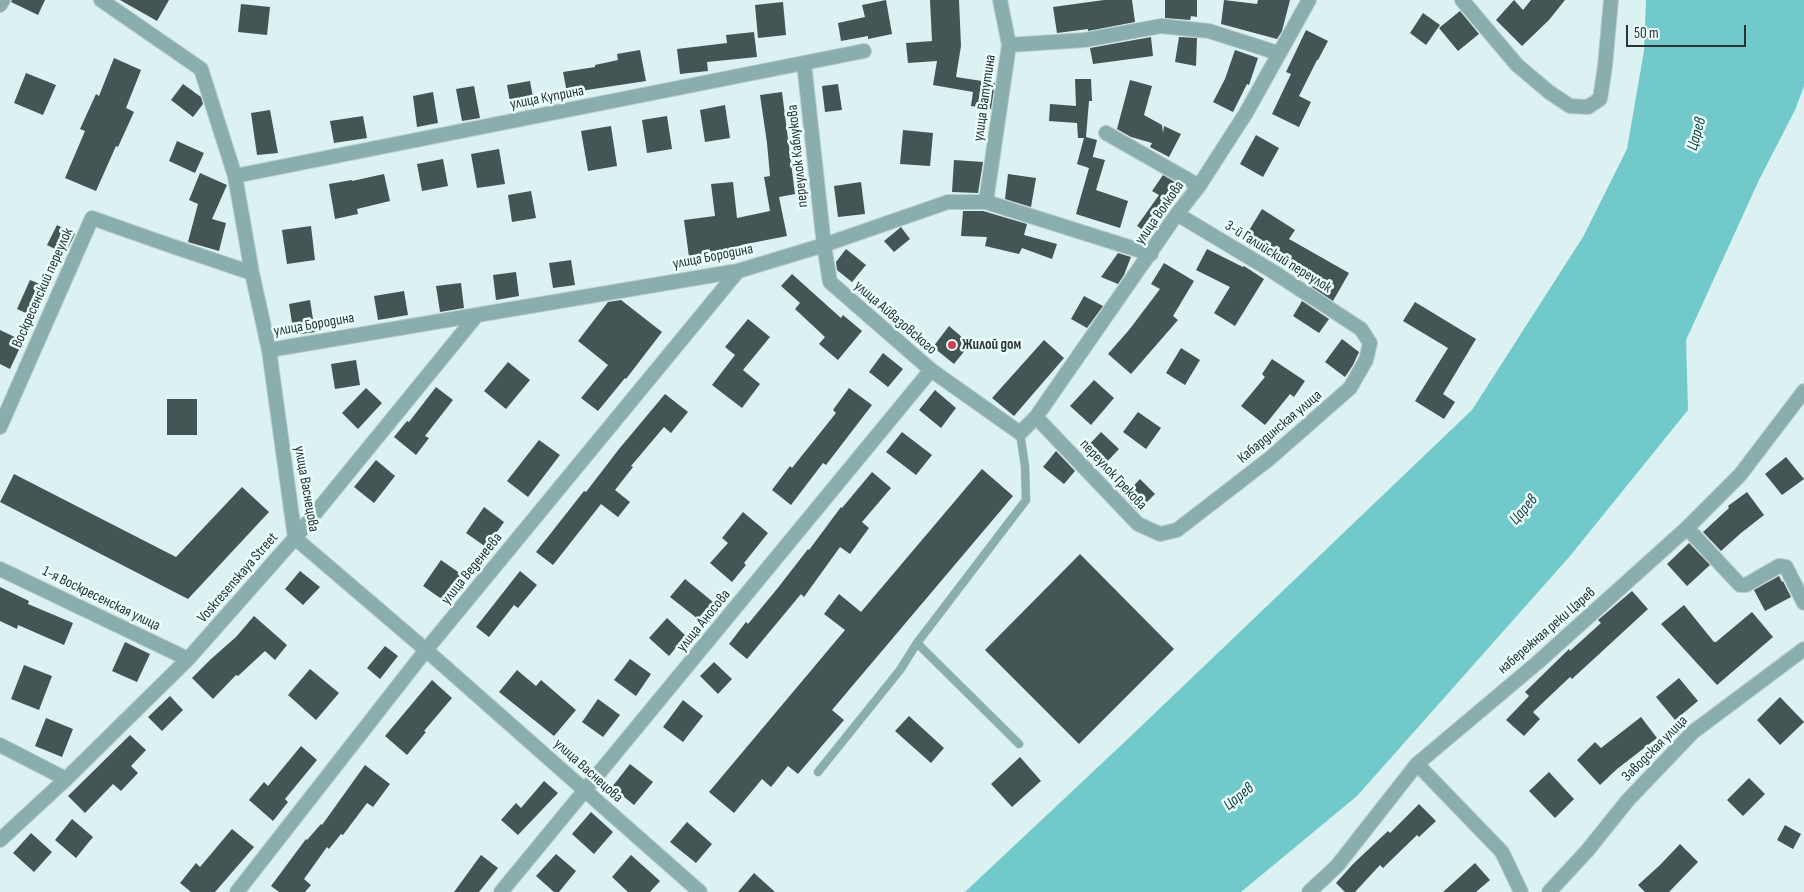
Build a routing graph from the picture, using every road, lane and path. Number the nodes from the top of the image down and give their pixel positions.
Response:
1 (2, 0) edge
2 (101, 0) edge
3 (1000, 0) edge
4 (1309, 0) edge
5 (1462, 0) edge
6 (1611, 0) edge
7 (0, 5) edge
8 (1009, 45) junction
9 (864, 51) dead end
10 (1278, 54) junction
11 (804, 63) junction
12 (1106, 133) dead end
13 (236, 176) junction
14 (1199, 186) junction
15 (986, 202) junction
16 (1177, 214) junction
17 (824, 245) junction
18 (1151, 254) junction
19 (738, 271) junction
20 (252, 273) junction
21 (477, 315) junction
22 (1361, 329) joint
23 (268, 350) junction
24 (931, 370) junction
25 (1804, 391) edge
26 (1036, 417) junction
27 (0, 427) edge
28 (1020, 433) junction
29 (1687, 528) junction
30 (1177, 530) joint
31 (295, 538) junction
32 (0, 569) edge
33 (1804, 603) edge
34 (916, 642) junction
35 (1804, 649) edge
36 (426, 650) junction
37 (188, 659) junction
38 (1019, 744) dead end
39 (0, 745) edge
40 (1417, 764) junction
41 (818, 772) dead end
42 (66, 779) junction
43 (586, 790) junction
44 (0, 840) edge
45 (236, 892) edge
46 (501, 892) edge
47 (700, 892) edge
48 (1309, 892) edge
49 (1521, 892) edge
50 (1549, 892) edge

1 - 7 street
2 - 13 street, улица Васнецова
3 - 8 street, улица Ватутина
4 - 10 street, улица Волкова
5 - 6 street
8 - 10 street
8 - 15 street, улица Ватутина
9 - 11 street, улица Куприна
10 - 14 street, улица Волкова
11 - 13 street, улица Куприна
11 - 17 street, переулок Каблукова
12 - 14 street
13 - 20 street, улица Васнецова
14 - 16 street, улица Волкова
15 - 17 street, улица Бородина
15 - 18 street, улица Бородина
16 - 18 street, улица Волкова
16 - 22 street, 3-й Галийский переулок
17 - 19 street, улица Бородина
17 - 24 street, улица Айвазовского
18 - 26 street, улица Волкова
19 - 21 street, улица Бородина
19 - 36 street, улица Веденеева
20 - 23 street, улица Васнецова
20 - 27 street, Воскресенский переулок
21 - 23 street, улица Бородина
21 - 31 street, Voskresenskaya Street
22 - 30 street, Кабардинская улица
23 - 31 street, улица Васнецова
24 - 28 street, улица Айвазовского
24 - 43 street, улица Аносова
25 - 29 street, набережная реки Царев
26 - 28 street, улица Волкова
26 - 30 street, переулок Грекова
28 - 34 lane
29 - 33 street
29 - 40 street, набережная реки Царев
31 - 36 street, улица Васнецова
31 - 37 street, Voskresenskaya Street
32 - 37 street, 1-я Воскресенская улица
34 - 38 lane
34 - 41 lane
35 - 50 street, Заводская улица
36 - 43 street, улица Васнецова
36 - 45 street, улица Веденеева
37 - 42 street, Voskresenskaya Street
39 - 42 street
40 - 48 street, набережная реки Царев
40 - 49 street
42 - 44 street, Voskresenskaya Street
43 - 46 street, улица Аносова
43 - 47 street, улица Васнецова

